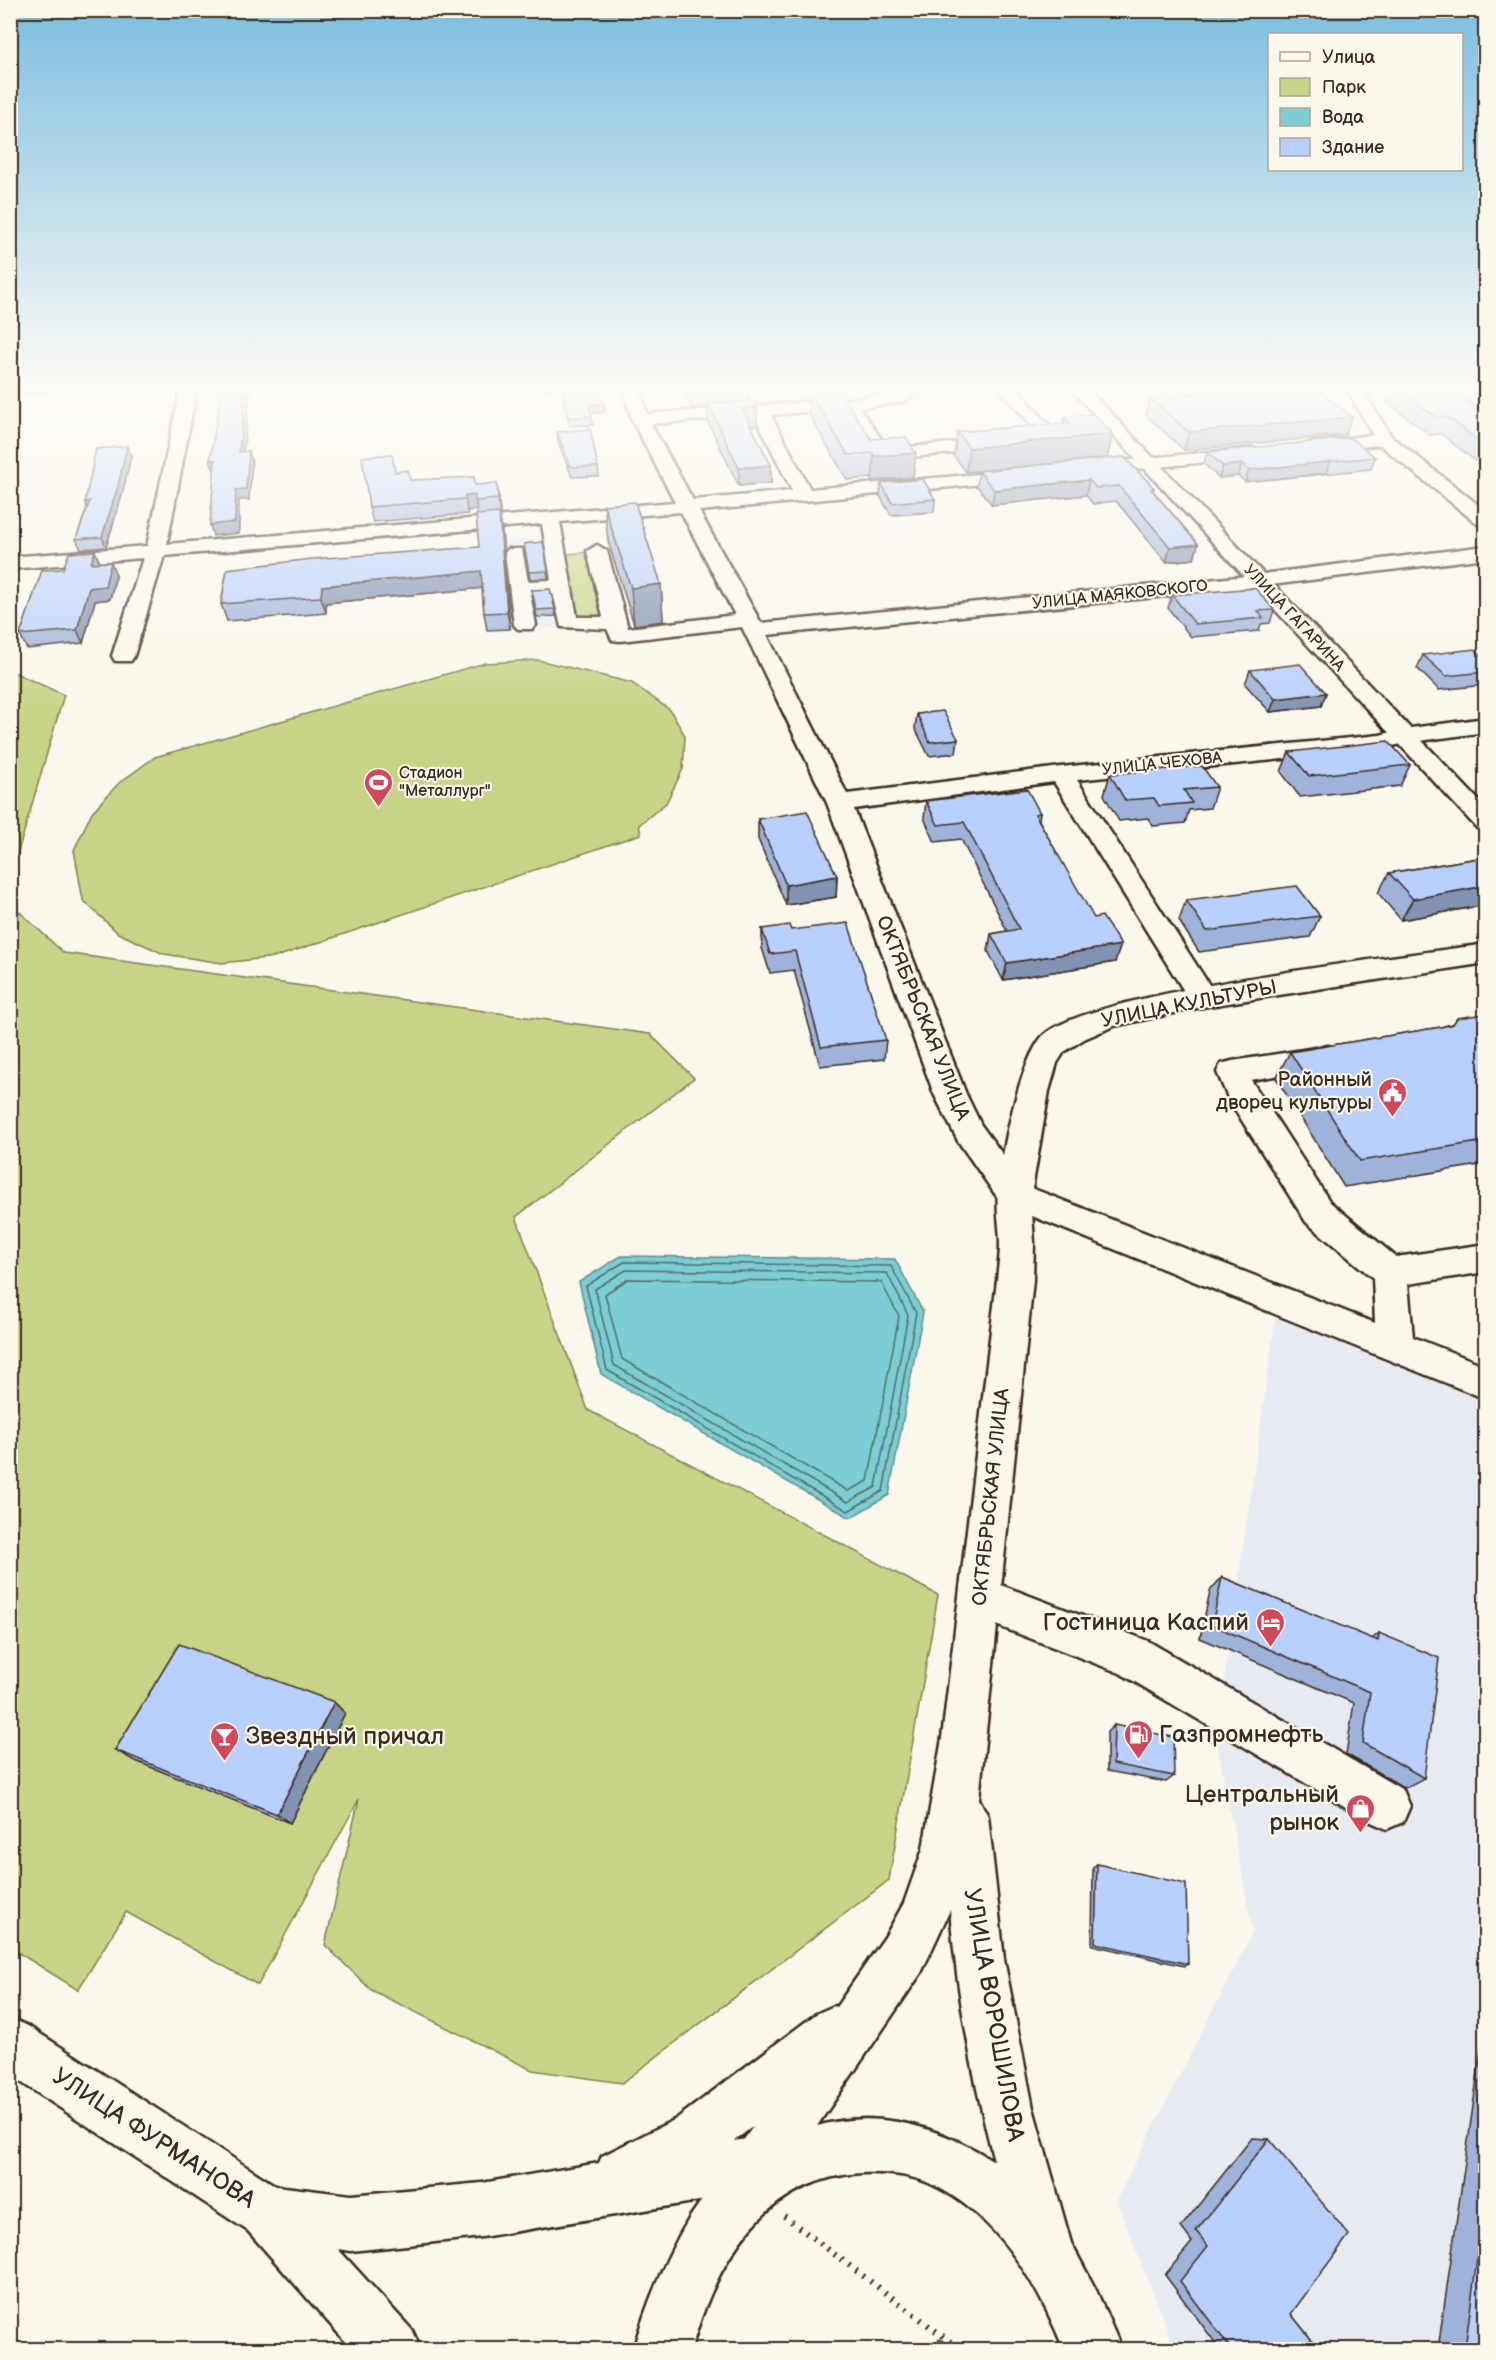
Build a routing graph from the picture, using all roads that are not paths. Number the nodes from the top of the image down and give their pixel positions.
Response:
1 (167, 497) edge
2 (683, 497) edge
3 (792, 497) edge
4 (1180, 497) edge
5 (1456, 497) edge
6 (689, 507) junction
7 (550, 518) junction
8 (1485, 520) edge
9 (156, 549) junction
10 (597, 551) dead end
11 (1485, 552) edge
12 (515, 553) dead end
13 (10, 563) edge
14 (1259, 580) junction
15 (562, 586) junction
16 (519, 588) junction
17 (615, 623) junction
18 (525, 625) dead end
19 (751, 625) junction
20 (123, 656) dead end
21 (1485, 725) edge
22 (1403, 736) junction
23 (1060, 774) junction
24 (839, 803) junction
25 (1485, 823) edge
26 (1485, 953) edge
27 (1202, 998) junction
28 (1356, 1052) edge
29 (1014, 1195) junction
30 (1485, 1258) edge
31 (1390, 1272) junction
32 (1395, 1347) junction
33 (1485, 1383) edge
34 (981, 1598) junction
35 (961, 1760) junction
36 (1387, 1806) dead end
37 (878, 1989) junction
38 (10, 2044) edge
39 (559, 2197) junction
40 (736, 2198) junction
41 (267, 2212) junction
42 (1053, 2264) junction
43 (392, 2349) edge
44 (662, 2349) edge
45 (1093, 2349) edge

1 - 9 street
2 - 6 street, ОКТЯБРЬСКАЯ УЛИЦА
3 - 6 street
4 - 14 street, УЛИЦА ГАГАРИНА
5 - 8 street
6 - 7 street
6 - 19 street, ОКТЯБРЬСКАЯ УЛИЦА
7 - 9 street
7 - 15 street
9 - 13 street
9 - 20 street
10 - 17 street
11 - 14 street, УЛИЦА МАЯКОВСКОГО
12 - 16 street
14 - 19 street, УЛИЦА МАЯКОВСКОГО
14 - 22 street, УЛИЦА ГАГАРИНА
15 - 16 street
15 - 17 street
16 - 18 street
17 - 19 street, УЛИЦА МАЯКОВСКОГО
19 - 24 street, ОКТЯБРЬСКАЯ УЛИЦА
21 - 22 street, УЛИЦА ЧЕХОВА
22 - 23 street, УЛИЦА ЧЕХОВА
22 - 25 street, УЛИЦА ГАГАРИНА
23 - 24 street, УЛИЦА ЧЕХОВА
23 - 27 street
24 - 29 street, ОКТЯБРЬСКАЯ УЛИЦА
26 - 27 street, УЛИЦА КУЛЬТУРЫ
27 - 29 street, УЛИЦА КУЛЬТУРЫ
28 - 31 street
29 - 32 street
29 - 34 street, ОКТЯБРЬСКАЯ УЛИЦА
30 - 31 street
31 - 32 street
32 - 33 street
34 - 35 street, ОКТЯБРЬСКАЯ УЛИЦА
34 - 36 street
35 - 37 street
35 - 42 street, УЛИЦА ВОРОШИЛОВА
37 - 39 street
37 - 40 street
38 - 41 street, УЛИЦА ФУРМАНОВА
39 - 40 street
39 - 41 street
40 - 42 street
40 - 44 street
41 - 43 street
42 - 45 street

